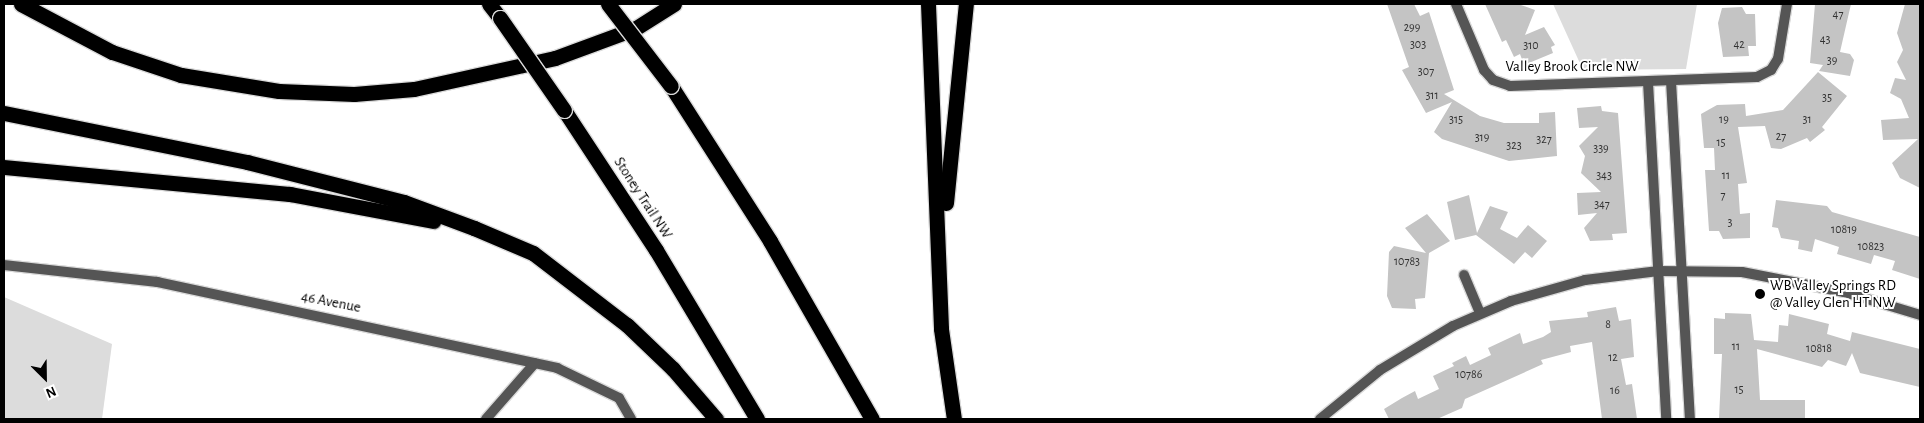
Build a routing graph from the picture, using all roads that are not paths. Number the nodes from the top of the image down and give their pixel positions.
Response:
1 (21, 4) edge
2 (489, 4) edge
3 (608, 4) edge
4 (674, 4) edge
5 (928, 4) edge
6 (966, 4) edge
7 (1456, 4) edge
8 (1787, 4) edge
9 (1672, 81) junction
10 (1648, 82) junction
11 (4, 113) edge
12 (4, 167) edge
13 (474, 228) junction
14 (941, 249) junction
15 (4, 265) edge
16 (1682, 270) junction
17 (1658, 271) junction
18 (1464, 274) dead end
19 (1480, 313) junction
20 (1920, 315) edge
21 (535, 363) junction
22 (486, 419) edge
23 (631, 419) edge
24 (716, 419) edge
25 (757, 419) edge
26 (872, 419) edge
27 (954, 419) edge
28 (1320, 419) edge
29 (1666, 419) edge
30 (1690, 419) edge

1 - 4 highway
2 - 25 highway, Stoney Trail NW, bridge
3 - 26 highway, bridge
5 - 14 highway
6 - 14 highway
7 - 10 street, Valley Brook Circle NW
8 - 9 street, Valley Brook Circle NW
9 - 10 street, Valley Brook Circle NW
9 - 16 street
10 - 17 street, Valley Brook Circle NW
11 - 13 highway
12 - 13 highway
13 - 24 highway
14 - 27 highway
15 - 21 street, 46 Avenue
16 - 17 street
16 - 20 street
16 - 30 street
17 - 19 street
17 - 29 street, Valley Brook Circle NW
18 - 19 street
19 - 28 street
21 - 22 street
21 - 23 street, 46 Avenue

